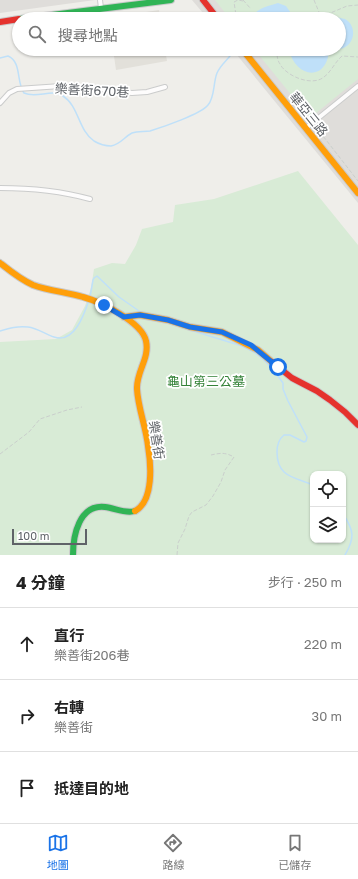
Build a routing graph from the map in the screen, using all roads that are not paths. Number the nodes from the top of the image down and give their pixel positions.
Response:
1 (100, 0) edge
2 (171, 0) edge
3 (203, 0) edge
4 (101, 8) junction
5 (72, 12) edge
6 (212, 12) edge
7 (12, 20) edge
8 (0, 22) edge
9 (248, 56) edge
10 (358, 86) edge
11 (166, 87) dead end
12 (0, 104) edge
13 (306, 128) junction
14 (0, 188) edge
15 (358, 193) edge
16 (90, 199) dead end
17 (0, 263) edge
18 (124, 317) junction
19 (358, 425) edge
20 (73, 555) edge

1 - 4 street
2 - 4 street
3 - 6 street
4 - 5 street
7 - 8 street
9 - 13 street, 華亞三路
10 - 13 street
11 - 12 street, 樂善街670巷
13 - 15 street, 華亞三路
14 - 16 street
17 - 18 street, 樂善街
18 - 19 street
18 - 20 street, 樂善街

